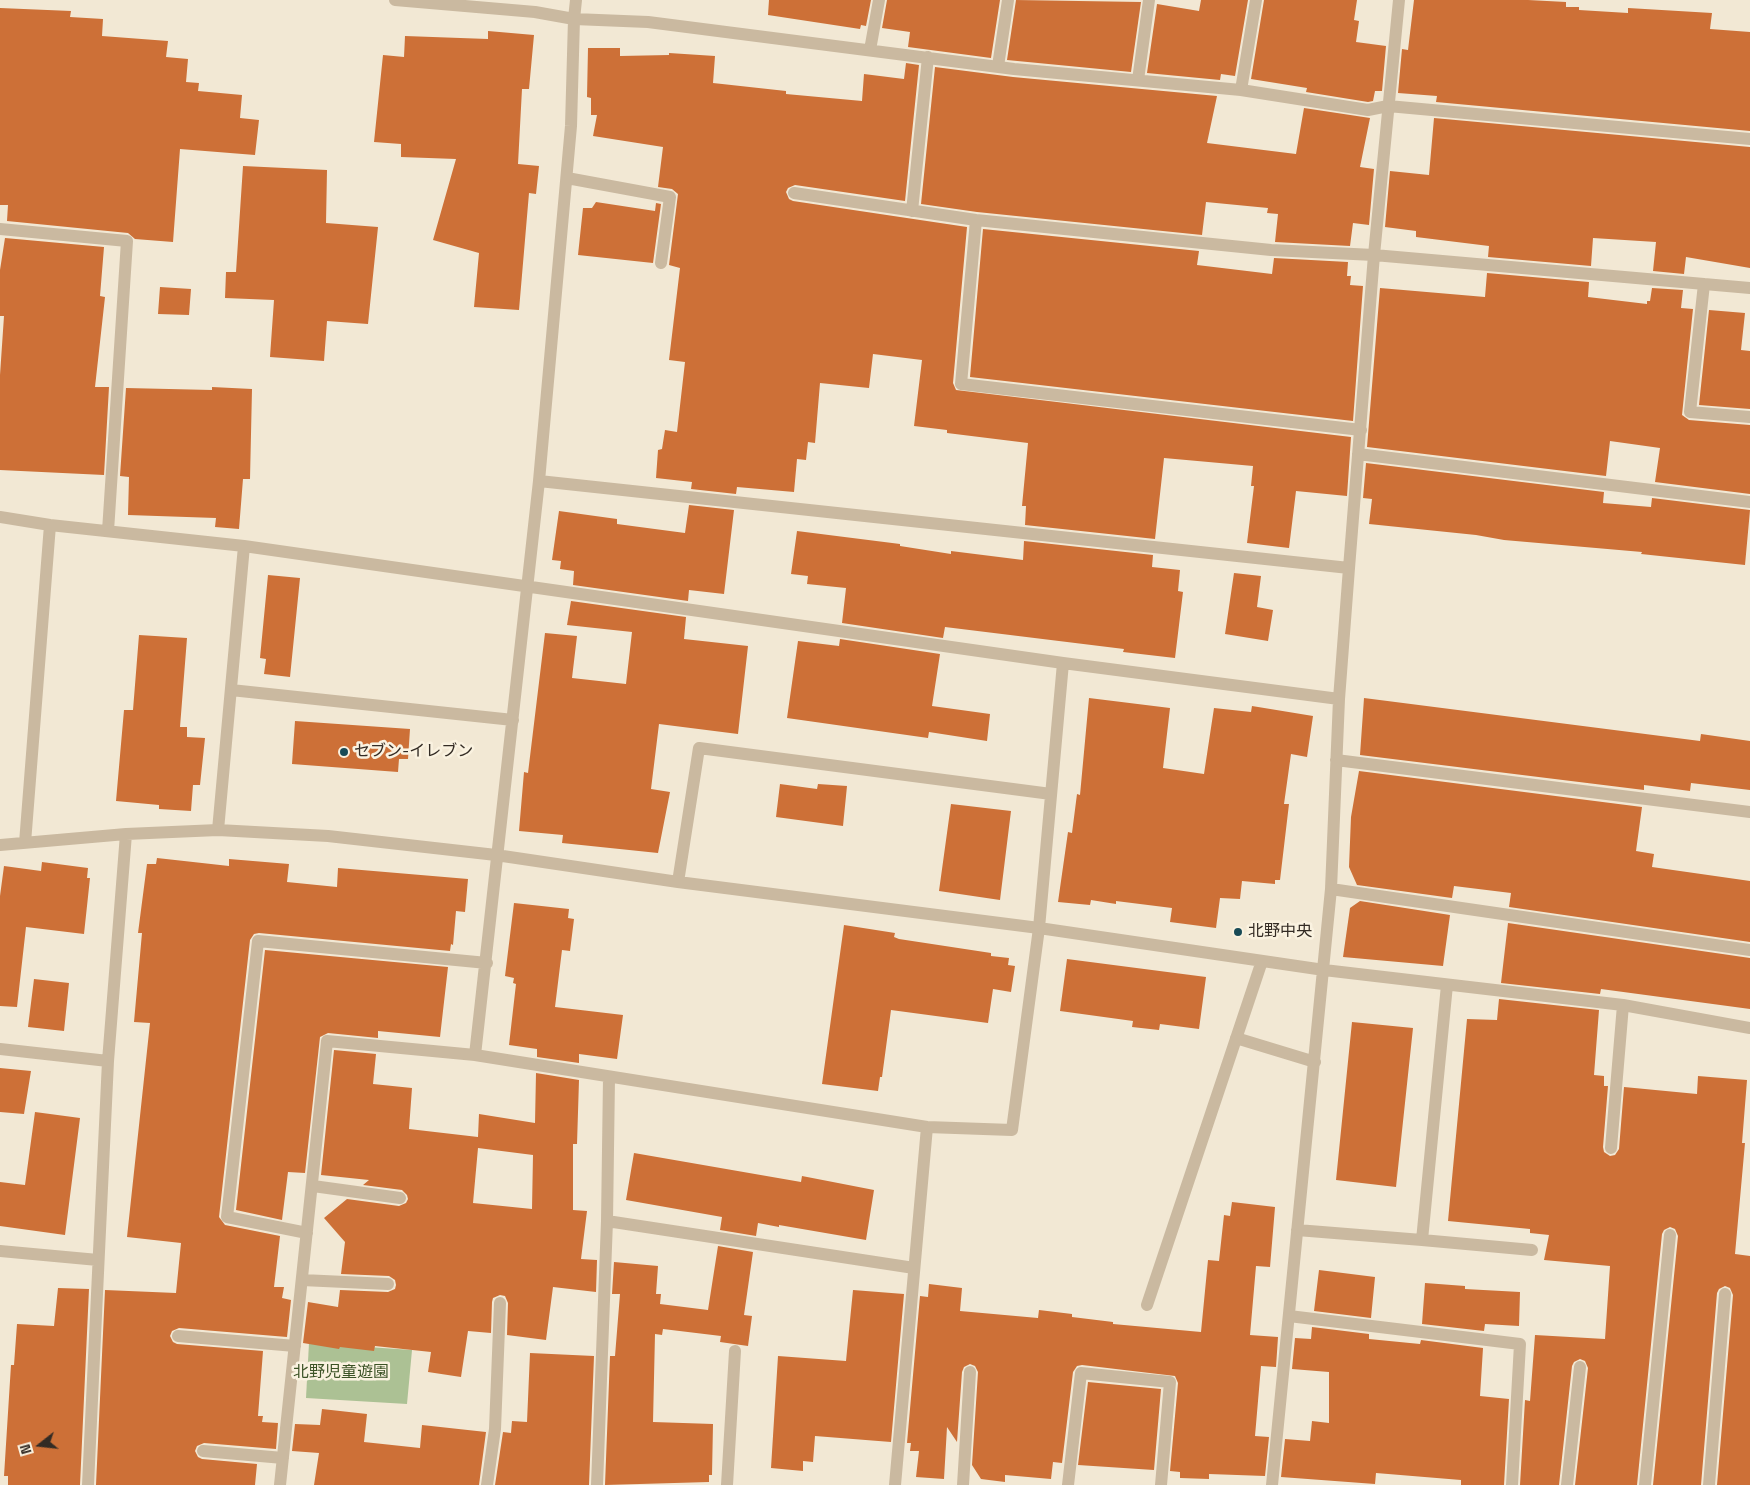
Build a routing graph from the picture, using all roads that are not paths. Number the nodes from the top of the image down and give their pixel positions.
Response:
1 (395, 0) edge
2 (576, 0) edge
3 (879, 0) edge
4 (1008, 0) edge
5 (1149, 0) edge
6 (1256, 0) edge
7 (1399, 0) edge
8 (574, 19) junction
9 (870, 50) junction
10 (928, 57) junction
11 (998, 66) junction
12 (1138, 80) junction
13 (1241, 90) junction
14 (1388, 106) junction
15 (1750, 139) edge
16 (567, 178) junction
17 (794, 193) dead end
18 (912, 211) junction
19 (976, 220) junction
20 (0, 229) edge
21 (1374, 255) junction
22 (661, 263) dead end
23 (1704, 284) junction
24 (1750, 288) edge
25 (1750, 417) edge
26 (1361, 430) junction
27 (1358, 454) junction
28 (539, 481) junction
29 (1750, 502) edge
30 (0, 518) edge
31 (50, 526) junction
32 (108, 532) junction
33 (244, 546) junction
34 (1349, 568) junction
35 (528, 587) junction
36 (1063, 663) junction
37 (231, 690) junction
38 (1339, 699) junction
39 (513, 720) junction
40 (1336, 760) junction
41 (1051, 794) junction
42 (1750, 812) edge
43 (218, 830) junction
44 (126, 834) junction
45 (25, 843) junction
46 (0, 846) edge
47 (496, 855) junction
48 (678, 882) junction
49 (1331, 889) junction
50 (1039, 928) junction
51 (1750, 950) edge
52 (1262, 960) junction
53 (487, 963) junction
54 (1324, 970) junction
55 (1447, 985) junction
56 (1623, 1005) junction
57 (1750, 1028) edge
58 (1236, 1038) junction
59 (0, 1049) edge
60 (475, 1055) junction
61 (108, 1061) junction
62 (1315, 1062) junction
63 (609, 1078) junction
64 (927, 1127) junction
65 (1611, 1148) dead end
66 (313, 1186) junction
67 (400, 1198) dead end
68 (607, 1221) junction
69 (1297, 1230) junction
70 (306, 1233) junction
71 (1670, 1235) dead end
72 (1422, 1240) junction
73 (1532, 1250) dead end
74 (0, 1251) edge
75 (98, 1260) junction
76 (914, 1268) junction
77 (302, 1280) junction
78 (388, 1284) dead end
79 (1725, 1294) dead end
80 (500, 1303) dead end
81 (1146, 1305) dead end
82 (1289, 1316) junction
83 (178, 1336) dead end
84 (295, 1346) junction
85 (735, 1351) dead end
86 (1580, 1367) dead end
87 (970, 1372) dead end
88 (203, 1451) dead end
89 (283, 1458) junction
90 (88, 1485) edge
91 (280, 1485) edge
92 (487, 1485) edge
93 (597, 1485) edge
94 (727, 1485) edge
95 (895, 1485) edge
96 (963, 1485) edge
97 (1068, 1485) edge
98 (1161, 1485) edge
99 (1272, 1485) edge
100 (1512, 1485) edge
101 (1567, 1485) edge
102 (1645, 1485) edge
103 (1708, 1485) edge

1 - 8 street
2 - 8 street
3 - 9 street
4 - 11 street
5 - 12 street
6 - 13 street
7 - 14 street
8 - 9 street
8 - 16 street
9 - 10 street
10 - 11 street
10 - 18 street
11 - 12 street
12 - 13 street
13 - 14 street
14 - 15 street
14 - 21 street
16 - 22 street
16 - 28 street
17 - 18 street
18 - 19 street
19 - 21 street
19 - 26 street
20 - 32 street
21 - 23 street
21 - 26 street
23 - 24 street
23 - 25 street
26 - 27 street
27 - 29 street
27 - 34 street
28 - 34 street
28 - 35 street
30 - 31 street
31 - 32 street
31 - 45 street
32 - 33 street
33 - 35 street
33 - 37 street
34 - 38 street
35 - 36 street
35 - 39 street
36 - 38 street
36 - 41 street
37 - 39 street
37 - 43 street
38 - 40 street
39 - 47 street
40 - 42 street
40 - 49 street
41 - 48 street
41 - 50 street
43 - 44 street
43 - 47 street
44 - 45 street
44 - 61 street
45 - 46 street
47 - 48 street
47 - 53 street
48 - 50 street
49 - 51 street
49 - 54 street
50 - 52 street
50 - 64 street
52 - 54 street
52 - 58 street
53 - 60 street
53 - 70 street
54 - 55 street
54 - 62 street
55 - 56 street
55 - 72 street
56 - 57 street
56 - 65 street
58 - 62 street
58 - 81 street
59 - 61 street
60 - 63 street
60 - 66 street
61 - 75 street
62 - 69 street
63 - 64 street
63 - 68 street
64 - 76 street
66 - 67 street
66 - 70 street
68 - 76 street
68 - 93 street
69 - 72 street
69 - 82 street
70 - 77 street
71 - 102 street
72 - 73 street
74 - 75 street
75 - 90 street
76 - 95 street
77 - 78 street
77 - 84 street
79 - 103 street
80 - 92 street
82 - 99 street
82 - 100 street
83 - 84 street
84 - 89 street
85 - 94 street
86 - 101 street
87 - 96 street
88 - 89 street
89 - 91 street
97 - 98 street

